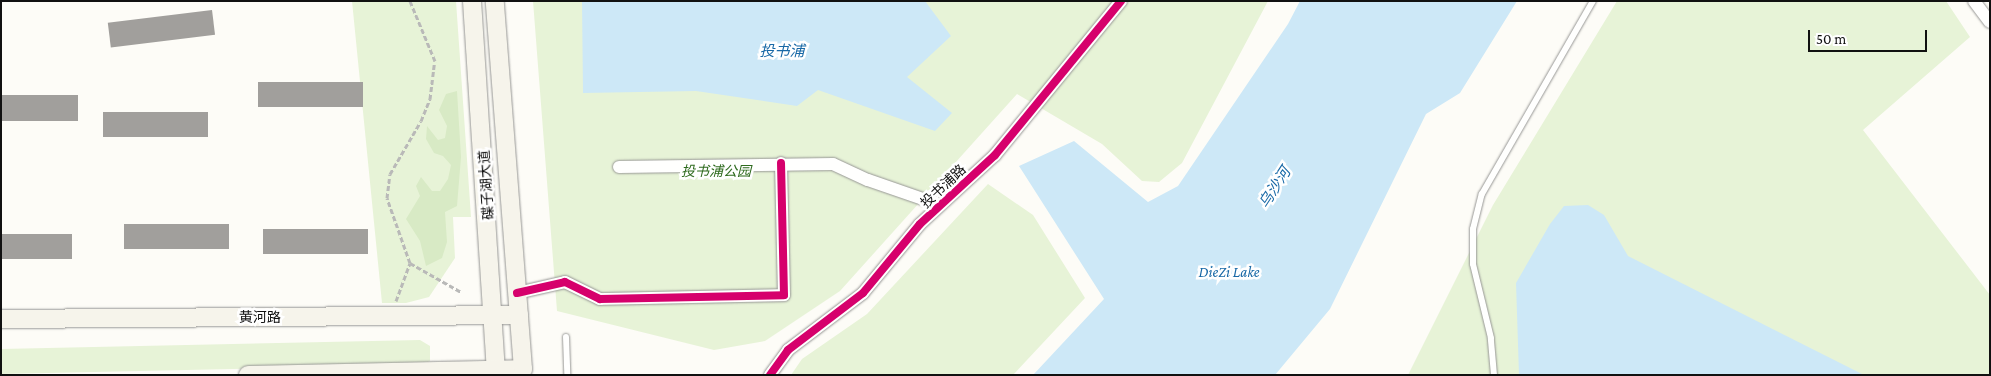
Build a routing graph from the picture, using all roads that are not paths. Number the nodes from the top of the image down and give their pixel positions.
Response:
1 (472, 1) edge
2 (495, 1) edge
3 (1121, 1) edge
4 (1593, 1) edge
5 (1974, 1) edge
6 (1990, 22) edge
7 (781, 163) junction
8 (620, 167) dead end
9 (940, 205) junction
10 (517, 293) junction
11 (493, 315) junction
12 (519, 315) junction
13 (1, 319) edge
14 (566, 337) dead end
15 (509, 370) edge
16 (248, 375) edge
17 (567, 375) edge
18 (770, 375) edge
19 (1494, 375) edge

1 - 11 main road, 碟子湖大道
2 - 10 main road, 碟子湖大道
3 - 9 street, 投书浦路
4 - 19 lane
5 - 6 street
7 - 8 street
7 - 9 street
7 - 10 street
9 - 18 street, 投书浦路
10 - 12 main road, 碟子湖大道
11 - 12 main road, 黄河路
11 - 13 main road, 黄河路
11 - 15 main road, 碟子湖大道
12 - 15 main road, 碟子湖大道
14 - 17 lane
15 - 16 main road

